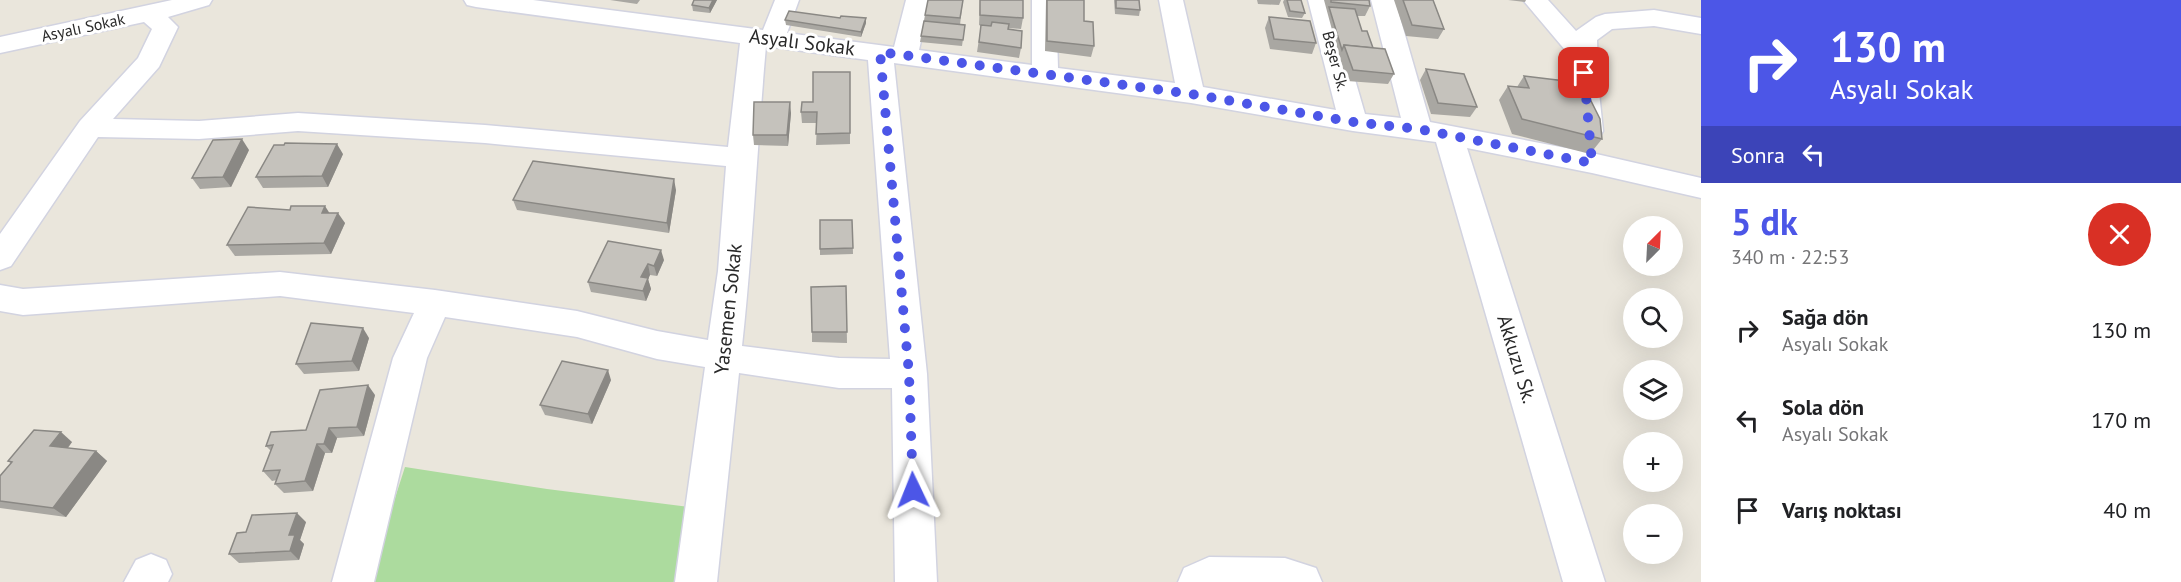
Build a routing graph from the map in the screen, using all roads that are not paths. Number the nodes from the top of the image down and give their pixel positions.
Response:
1 (200, 0) edge
2 (476, 0) edge
3 (787, 0) edge
4 (918, 0) edge
5 (1044, 0) edge
6 (1171, 0) edge
7 (1320, 0) edge
8 (1383, 0) edge
9 (1535, 0) edge
10 (1671, 0) edge
11 (661, 11) edge
12 (149, 14) junction
13 (1693, 24) edge
14 (763, 37) junction
15 (0, 45) edge
16 (893, 54) junction
17 (1584, 55) junction
18 (1045, 74) junction
19 (1191, 94) junction
20 (1353, 122) junction
21 (90, 128) junction
22 (1433, 133) junction
23 (741, 158) junction
24 (1592, 163) junction
25 (1701, 188) edge
26 (0, 258) edge
27 (0, 298) edge
28 (435, 303) junction
29 (724, 356) junction
30 (909, 374) junction
31 (353, 582) edge
32 (696, 582) edge
33 (916, 582) edge
34 (1199, 582) edge
35 (1301, 582) edge
36 (1584, 582) edge

1 - 12 street, Asyalı Sokak
2 - 11 street, Asyalı Sokak
3 - 14 street, Yasemen Sokak
4 - 16 street
5 - 18 street
6 - 19 street
7 - 20 street, Beşer Sk.
8 - 22 street, Akkuzu Sk.
9 - 17 street
10 - 13 street
11 - 14 street, Asyalı Sokak
12 - 15 street, Asyalı Sokak
12 - 21 street
13 - 17 street
14 - 16 street, Asyalı Sokak
14 - 23 street, Yasemen Sokak
16 - 18 street, Asyalı Sokak
16 - 30 street
17 - 24 street
18 - 19 street, Asyalı Sokak
19 - 20 street, Asyalı Sokak
20 - 22 street, Asyalı Sokak
21 - 23 street
21 - 26 street
22 - 24 street, Asyalı Sokak
22 - 36 street, Akkuzu Sk.
23 - 29 street, Yasemen Sokak
24 - 25 street, Asyalı Sokak
27 - 28 street
28 - 29 street
28 - 31 street
29 - 30 street
29 - 32 street, Yasemen Sokak
30 - 33 street
34 - 35 street

